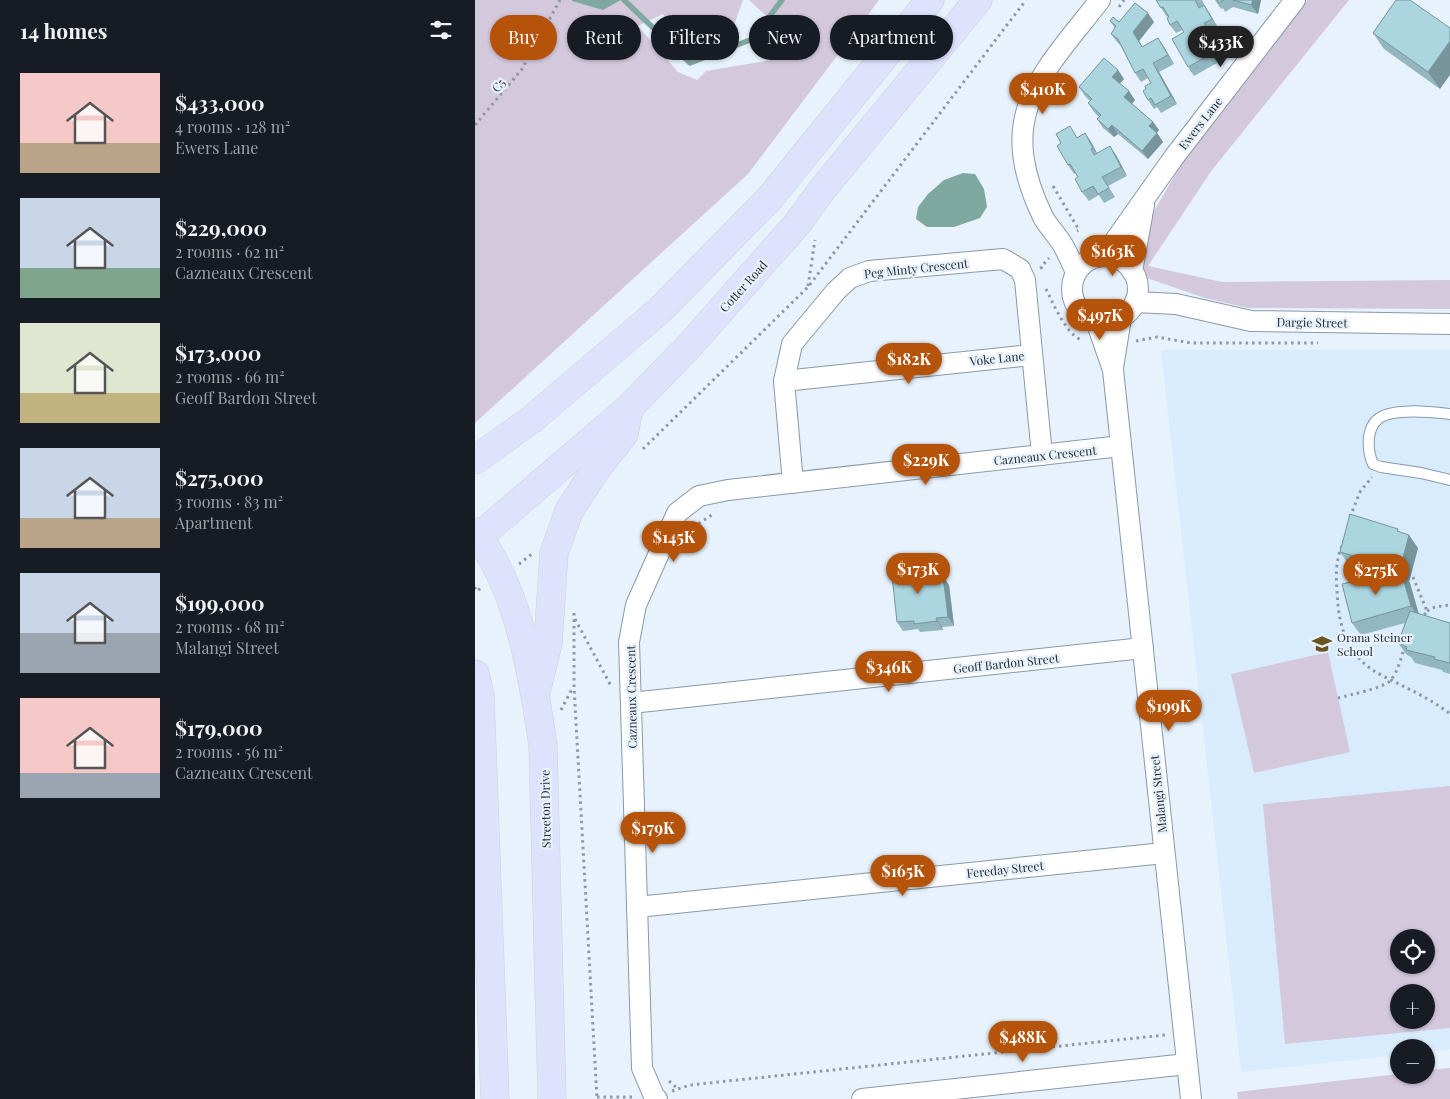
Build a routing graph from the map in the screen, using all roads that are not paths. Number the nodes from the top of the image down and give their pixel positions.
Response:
1 (930, 0) edge
2 (978, 0) edge
3 (1100, 0) edge
4 (1295, 0) edge
5 (1145, 200) junction
6 (1062, 243) junction
7 (1099, 257) junction
8 (1076, 272) junction
9 (1135, 286) junction
10 (1121, 318) junction
11 (1096, 321) junction
12 (1450, 324) edge
13 (1110, 343) junction
14 (1031, 355) junction
15 (784, 380) junction
16 (629, 408) junction
17 (1450, 414) edge
18 (1121, 446) junction
19 (1042, 455) junction
20 (475, 460) edge
21 (1450, 480) edge
22 (793, 483) junction
23 (476, 536) edge
24 (1143, 648) junction
25 (475, 674) edge
26 (535, 692) junction
27 (623, 698) junction
28 (477, 723) edge
29 (1164, 853) junction
30 (637, 907) junction
31 (1187, 1064) junction
32 (656, 1098) edge
33 (495, 1099) edge
34 (551, 1099) edge
35 (862, 1099) edge
36 (1191, 1099) edge

1 - 20 main road
2 - 16 main road, Cotter Road
3 - 6 street
4 - 5 street, Ewers Lane
5 - 7 street, Ewers Lane
5 - 9 street, Ewers Lane
6 - 7 street
6 - 8 street
7 - 8 street
7 - 9 street
8 - 11 street
9 - 10 street
9 - 12 street, Dargie Street
10 - 11 street
10 - 13 street, Malangi Street
11 - 13 street, Malangi Street
13 - 18 street, Malangi Street
14 - 15 street, Voke Lane
14 - 15 street, Peg Minty Crescent
14 - 19 street
15 - 22 street, Peg Minty Crescent
16 - 23 main road, Cotter Road
16 - 26 main road
17 - 21 lane
18 - 19 street, Cazneaux Crescent
18 - 24 street, Malangi Street
19 - 22 street, Cazneaux Crescent
22 - 27 street, Cazneaux Crescent
23 - 26 main road, Streeton Drive
24 - 27 street, Geoff Bardon Street
24 - 29 street, Malangi Street
25 - 28 main road
26 - 34 main road, Streeton Drive
27 - 30 street, Cazneaux Crescent
28 - 33 main road
29 - 30 street, Fereday Street
29 - 31 street, Malangi Street
30 - 32 street, Cazneaux Crescent
31 - 35 street
31 - 36 street, Malangi Street

